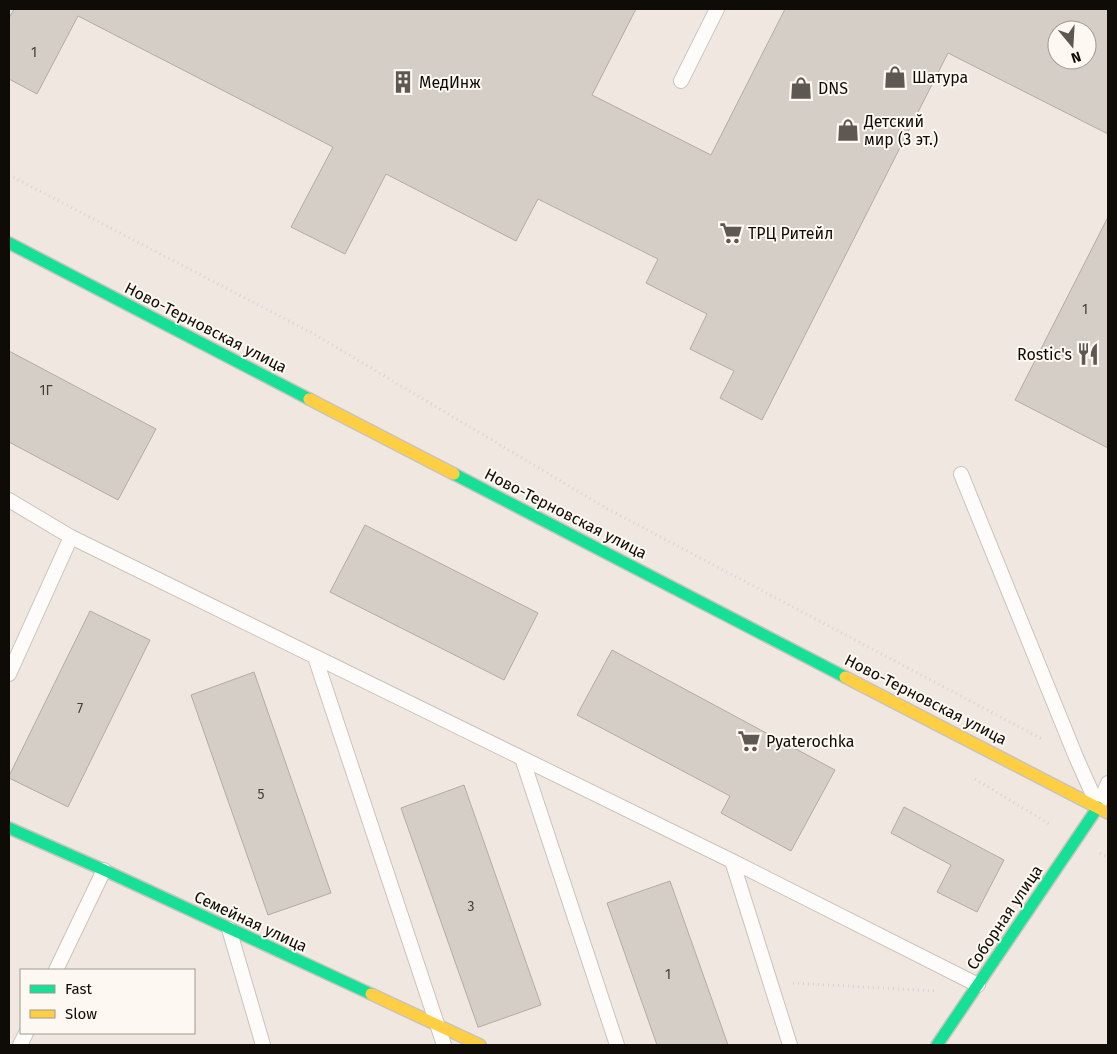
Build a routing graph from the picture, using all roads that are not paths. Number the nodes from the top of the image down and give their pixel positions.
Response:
1 (717, 9) edge
2 (681, 81) dead end
3 (9, 243) edge
4 (961, 474) dead end
5 (9, 500) edge
6 (71, 536) junction
7 (315, 657) junction
8 (9, 674) edge
9 (522, 758) junction
10 (1108, 783) edge
11 (1103, 810) edge
12 (9, 828) edge
13 (732, 861) junction
14 (104, 870) junction
15 (229, 929) junction
16 (56, 969) edge
17 (978, 985) junction
18 (438, 1026) junction
19 (263, 1045) edge
20 (444, 1045) edge
21 (480, 1045) edge
22 (617, 1045) edge
23 (790, 1045) edge
24 (937, 1045) edge

1 - 2 lane
3 - 11 main road, Ново-Терновская улица
4 - 11 lane
5 - 6 lane
6 - 7 lane
6 - 8 lane
7 - 9 lane
7 - 18 lane
9 - 13 lane
9 - 22 lane
10 - 11 lane
11 - 17 main road, Соборная улица
12 - 14 main road, Семейная улица
13 - 17 lane
13 - 23 lane
14 - 15 main road, Семейная улица
14 - 16 lane
15 - 18 main road, Семейная улица
15 - 19 lane
17 - 24 main road, Соборная улица
18 - 20 lane
18 - 21 main road, Семейная улица

